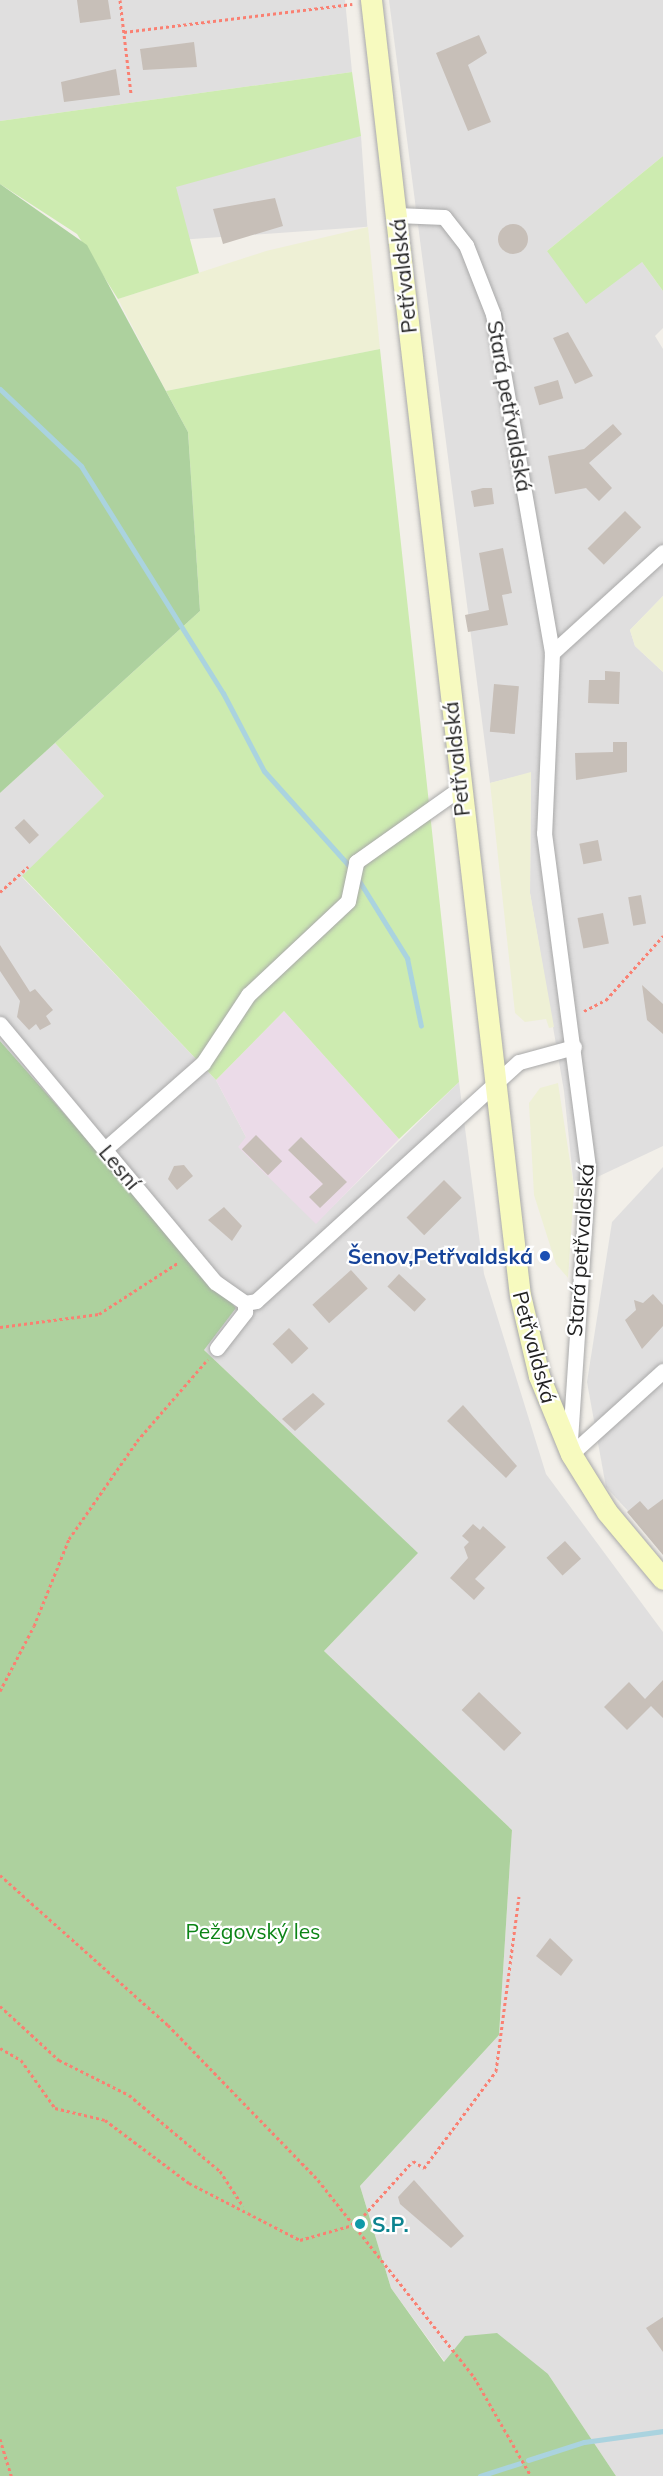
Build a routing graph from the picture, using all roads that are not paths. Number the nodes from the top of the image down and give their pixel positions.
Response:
1 (371, 1) edge
2 (396, 215) junction
3 (663, 552) edge
4 (552, 653) junction
5 (459, 789) junction
6 (0, 1024) edge
7 (574, 1047) junction
8 (494, 1089) junction
9 (105, 1149) junction
10 (245, 1303) junction
11 (216, 1348) road end
12 (663, 1371) edge
13 (571, 1454) junction
14 (663, 1579) edge

1 - 2 main road, Petřvaldská
2 - 4 street, Stará petřvaldská
2 - 5 main road, Petřvaldská
3 - 4 street
4 - 7 street, Stará petřvaldská
5 - 8 main road, Petřvaldská
5 - 9 street
6 - 9 street, Lesní
7 - 8 street
7 - 13 street, Stará petřvaldská
8 - 10 street
8 - 13 main road, Petřvaldská
9 - 10 street, Lesní
10 - 11 street
12 - 13 street
13 - 14 main road, Petřvaldská

